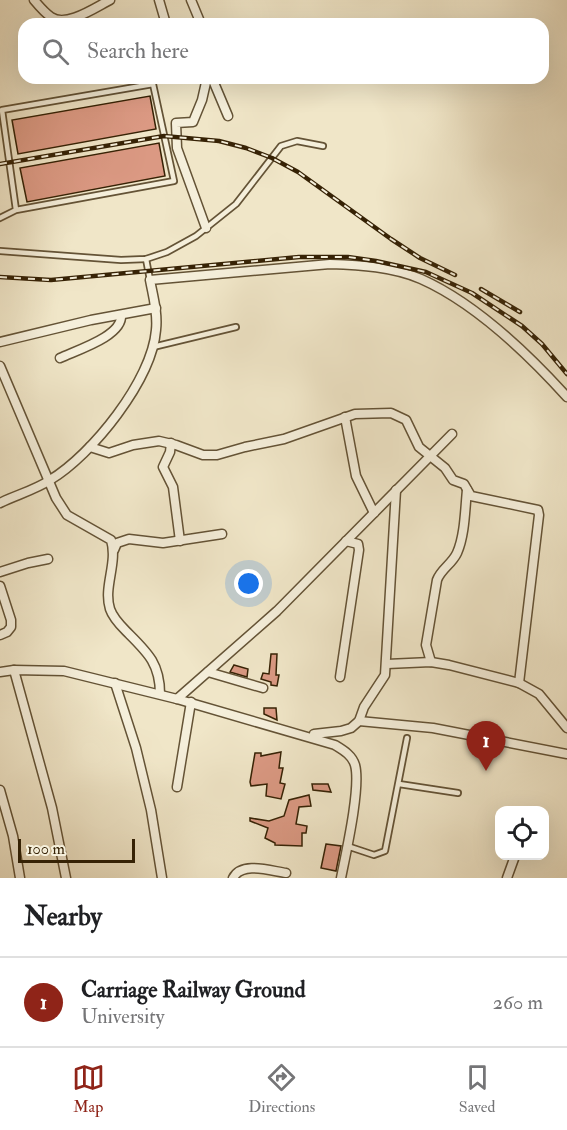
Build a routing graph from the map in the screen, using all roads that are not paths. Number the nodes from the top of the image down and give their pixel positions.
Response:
1 (33, 0) edge
2 (110, 0) edge
3 (159, 0) edge
4 (191, 0) edge
5 (51, 18) edge
6 (72, 18) edge
7 (164, 18) edge
8 (198, 18) edge
9 (206, 84) edge
10 (215, 84) edge
11 (228, 116) dead end
12 (323, 146) dead end
13 (16, 210) junction
14 (0, 218) edge
15 (206, 228) junction
16 (0, 251) edge
17 (146, 259) junction
18 (150, 280) junction
19 (156, 308) junction
20 (121, 315) junction
21 (236, 327) dead end
22 (0, 342) edge
23 (153, 347) junction
24 (60, 358) dead end
25 (1, 370) edge
26 (567, 397) edge
27 (345, 417) junction
28 (452, 434) dead end
29 (171, 443) junction
30 (90, 447) junction
31 (430, 456) junction
32 (49, 481) junction
33 (467, 488) junction
34 (396, 490) junction
35 (0, 503) edge
36 (374, 513) junction
37 (222, 534) dead end
38 (180, 541) junction
39 (346, 541) junction
40 (114, 550) junction
41 (48, 559) dead end
42 (0, 572) edge
43 (0, 586) edge
44 (0, 635) edge
45 (431, 662) junction
46 (387, 664) junction
47 (14, 670) junction
48 (0, 672) edge
49 (208, 672) junction
50 (340, 677) dead end
51 (115, 683) junction
52 (519, 683) junction
53 (263, 688) dead end
54 (160, 694) junction
55 (177, 699) junction
56 (191, 702) junction
57 (359, 721) junction
58 (567, 728) edge
59 (304, 734) junction
60 (406, 738) dead end
61 (567, 754) edge
62 (399, 784) junction
63 (177, 787) dead end
64 (0, 790) edge
65 (458, 793) dead end
66 (347, 846) junction
67 (513, 860) edge
68 (286, 873) dead end
69 (342, 876) edge
70 (20, 878) edge
71 (66, 878) edge
72 (162, 878) edge
73 (233, 878) edge
74 (353, 878) edge
75 (507, 878) edge

1 - 5 street
2 - 6 street
3 - 7 street
4 - 8 street
9 - 15 street
10 - 11 street
12 - 15 lane
13 - 13 lane
13 - 14 lane
15 - 17 lane
16 - 17 lane
17 - 18 lane
18 - 19 street
18 - 26 street
19 - 20 street
19 - 23 street
20 - 22 street
20 - 24 street
21 - 23 lane
23 - 30 street
25 - 32 street
27 - 29 street
27 - 31 street
27 - 36 street
28 - 31 street
29 - 30 street
29 - 38 street
30 - 32 street
31 - 33 street
31 - 34 street
32 - 35 street
32 - 40 street
33 - 45 street
33 - 52 street
34 - 36 street
34 - 46 street
36 - 39 street
37 - 38 street
38 - 40 street
39 - 49 street
39 - 50 street
40 - 54 street
41 - 42 street
43 - 44 street
45 - 46 street
45 - 52 street
46 - 57 street
47 - 48 street
47 - 51 street
47 - 71 street
49 - 53 street
49 - 55 street
51 - 54 street
51 - 72 street
52 - 58 street
54 - 55 street
55 - 56 street
56 - 59 street
56 - 63 street
57 - 59 street
57 - 61 street
59 - 66 street
60 - 62 lane
62 - 65 lane
62 - 66 lane
64 - 70 street
66 - 69 street
67 - 75 street
68 - 73 street
69 - 74 street

